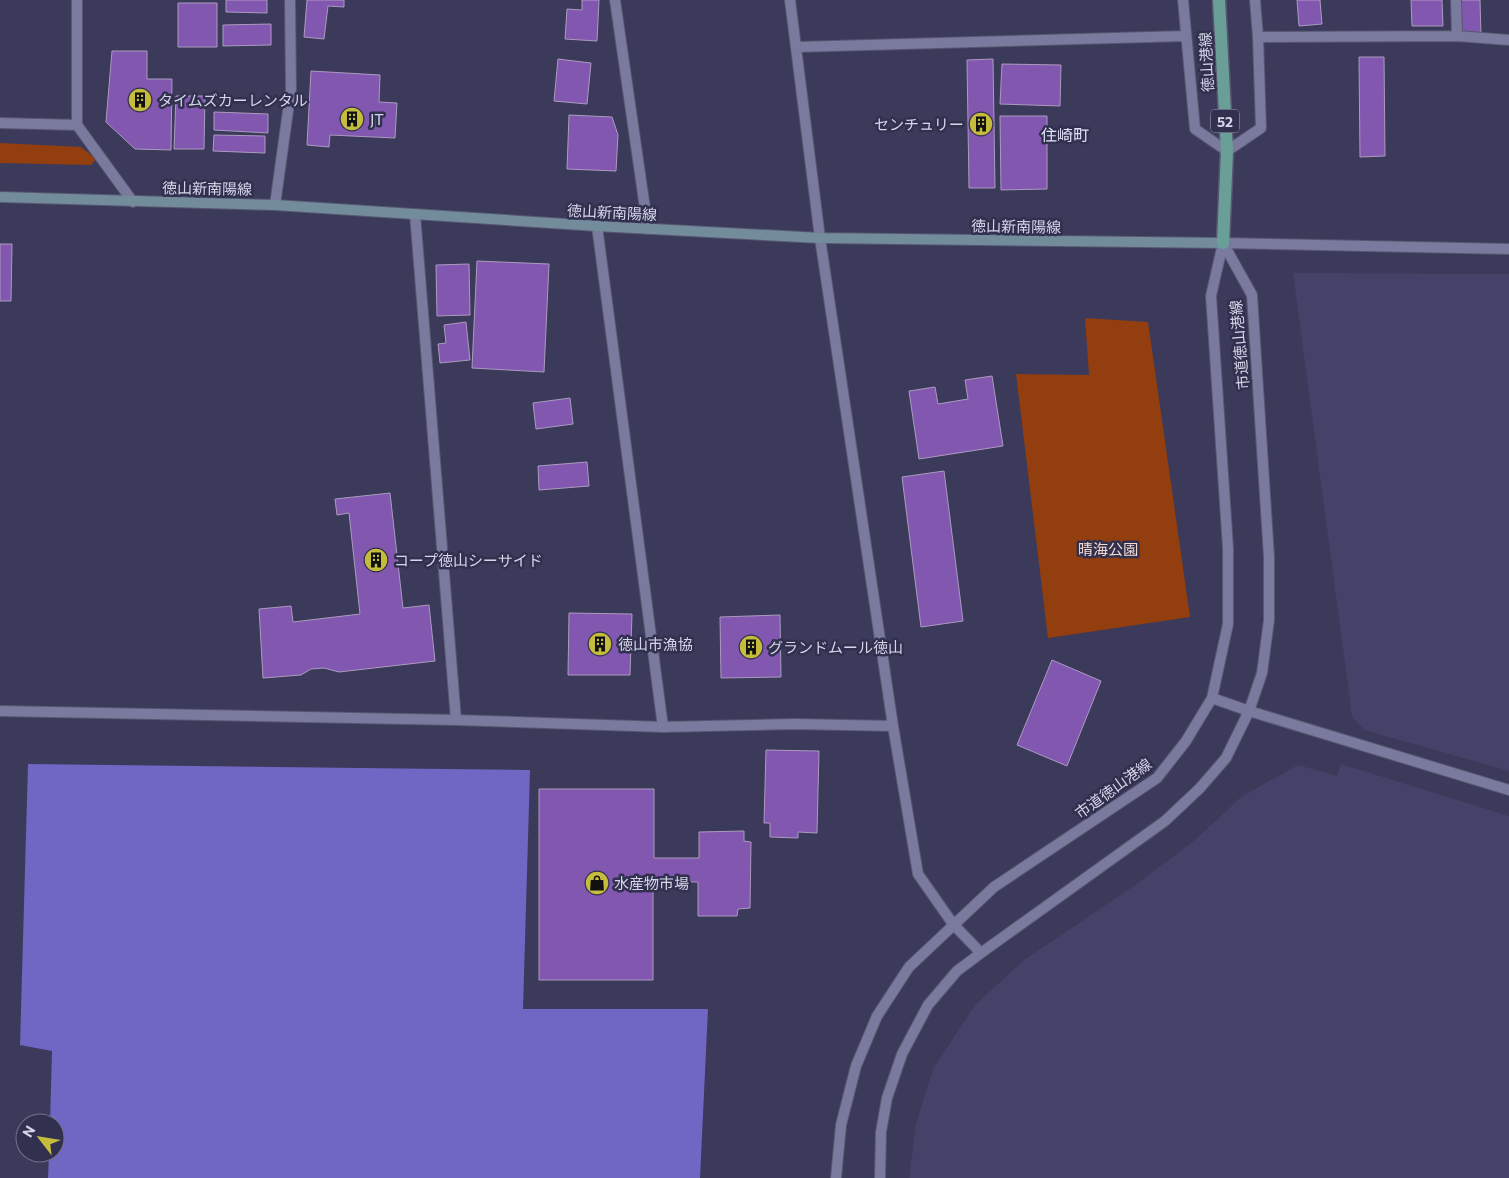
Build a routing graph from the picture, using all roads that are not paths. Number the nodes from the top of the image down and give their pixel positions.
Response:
1 (77, 0) edge
2 (290, 0) edge
3 (615, 0) edge
4 (790, 0) edge
5 (1183, 0) edge
6 (1219, 0) edge
7 (1255, 0) edge
8 (1456, 0) edge
9 (1186, 36) junction
10 (1457, 36) junction
11 (1258, 37) junction
12 (1509, 40) edge
13 (797, 47) junction
14 (0, 123) edge
15 (77, 125) junction
16 (1227, 151) junction
17 (0, 197) edge
18 (133, 202) junction
19 (275, 205) junction
20 (415, 214) junction
21 (597, 226) junction
22 (648, 229) junction
23 (820, 238) junction
24 (1223, 243) junction
25 (1509, 249) edge
26 (1212, 698) junction
27 (0, 711) edge
28 (1249, 711) junction
29 (456, 720) junction
30 (663, 726) junction
31 (893, 726) junction
32 (1509, 790) edge
33 (953, 924) junction
34 (981, 953) junction
35 (836, 1178) edge
36 (880, 1178) edge

1 - 15 street
2 - 19 street
3 - 22 street
4 - 13 street
5 - 9 street
6 - 16 main road, 徳山港線 / 52
7 - 11 street
8 - 10 street
9 - 13 street
9 - 16 street
10 - 11 street
10 - 12 street
11 - 16 street
13 - 23 street
14 - 15 street
15 - 18 street
16 - 24 main road, 徳山港線 / 52
17 - 18 main road, 徳山新南陽線
18 - 19 main road, 徳山新南陽線
19 - 20 main road, 徳山新南陽線
20 - 21 main road, 徳山新南陽線
20 - 29 street
21 - 22 main road, 徳山新南陽線
21 - 30 street
22 - 23 main road, 徳山新南陽線
23 - 24 main road, 徳山新南陽線
23 - 31 street
24 - 25 street
24 - 26 street, 市道徳山港線
24 - 28 street, 市道徳山港線
26 - 28 street
26 - 33 street, 市道徳山港線
27 - 29 street
28 - 32 street
28 - 34 street, 市道徳山港線
29 - 30 street
30 - 31 street
31 - 33 street
33 - 34 street
33 - 35 street, 市道徳山港線
34 - 36 street, 市道徳山港線

